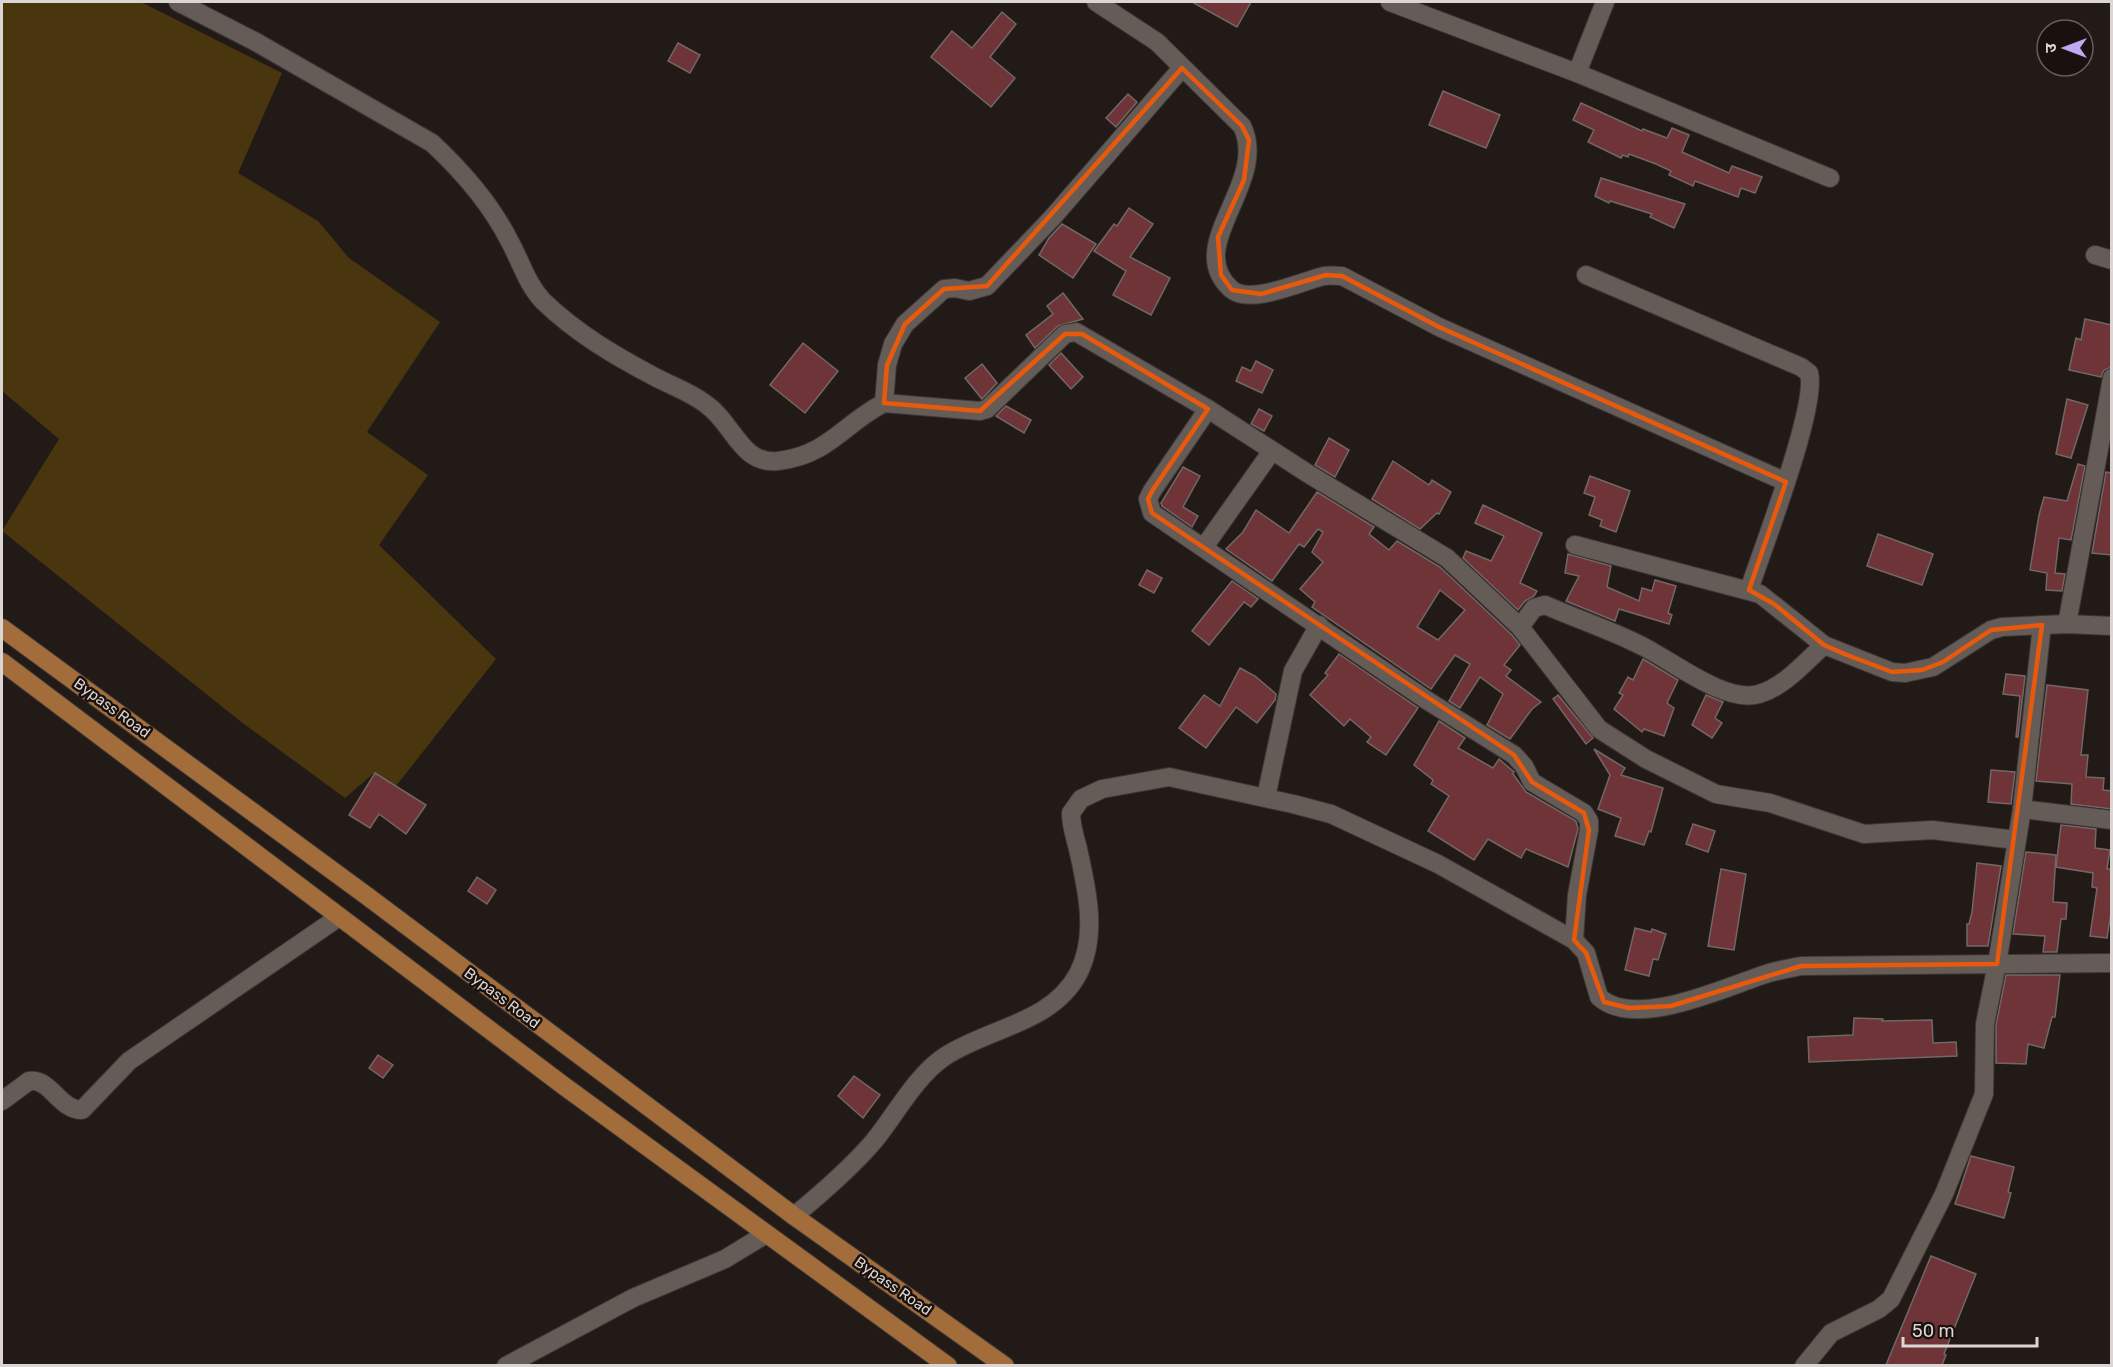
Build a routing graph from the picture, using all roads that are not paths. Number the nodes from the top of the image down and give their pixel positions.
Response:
1 (178, 2) edge
2 (1096, 2) edge
3 (1390, 2) edge
4 (1605, 2) edge
5 (1182, 68) junction
6 (1577, 73) junction
7 (1830, 178) dead end
8 (1587, 275) dead end
9 (2112, 378) edge
10 (884, 403) junction
11 (2109, 404) edge
12 (1208, 409) junction
13 (1272, 451) junction
14 (1786, 482) junction
15 (1575, 545) dead end
16 (1204, 547) junction
17 (1749, 590) junction
18 (2067, 624) junction
19 (1319, 625) junction
20 (2042, 625) junction
21 (2112, 626) edge
22 (1520, 627) junction
23 (2, 628) edge
24 (1824, 645) junction
25 (2, 662) edge
26 (1266, 797) junction
27 (2022, 809) junction
28 (2112, 820) edge
29 (2016, 840) junction
30 (339, 917) junction
31 (1574, 940) junction
32 (2112, 963) edge
33 (1997, 964) junction
34 (2, 1101) edge
35 (794, 1216) junction
36 (766, 1234) junction
37 (506, 1365) edge
38 (948, 1365) edge
39 (1005, 1365) edge
40 (1804, 1365) edge

1 - 10 street
2 - 5 street
3 - 6 street
4 - 6 street
5 - 10 street
5 - 14 street
6 - 7 street
8 - 14 street
9 - 11 street
10 - 12 street
11 - 18 street
12 - 13 street
12 - 16 street
13 - 16 street
13 - 22 street
14 - 17 street
15 - 17 street
16 - 19 street
17 - 24 street
18 - 20 street
18 - 21 street
19 - 26 street
19 - 31 street
20 - 24 street
20 - 27 street
22 - 24 street
22 - 29 street
23 - 35 main road, Bypass Road
25 - 30 main road, Bypass Road
26 - 31 street
26 - 35 street
27 - 28 street
27 - 29 street
29 - 33 street
30 - 34 street
30 - 36 main road, Bypass Road
31 - 33 street
32 - 33 street
33 - 40 street
35 - 39 main road, Bypass Road
36 - 37 street
36 - 38 main road, Bypass Road

